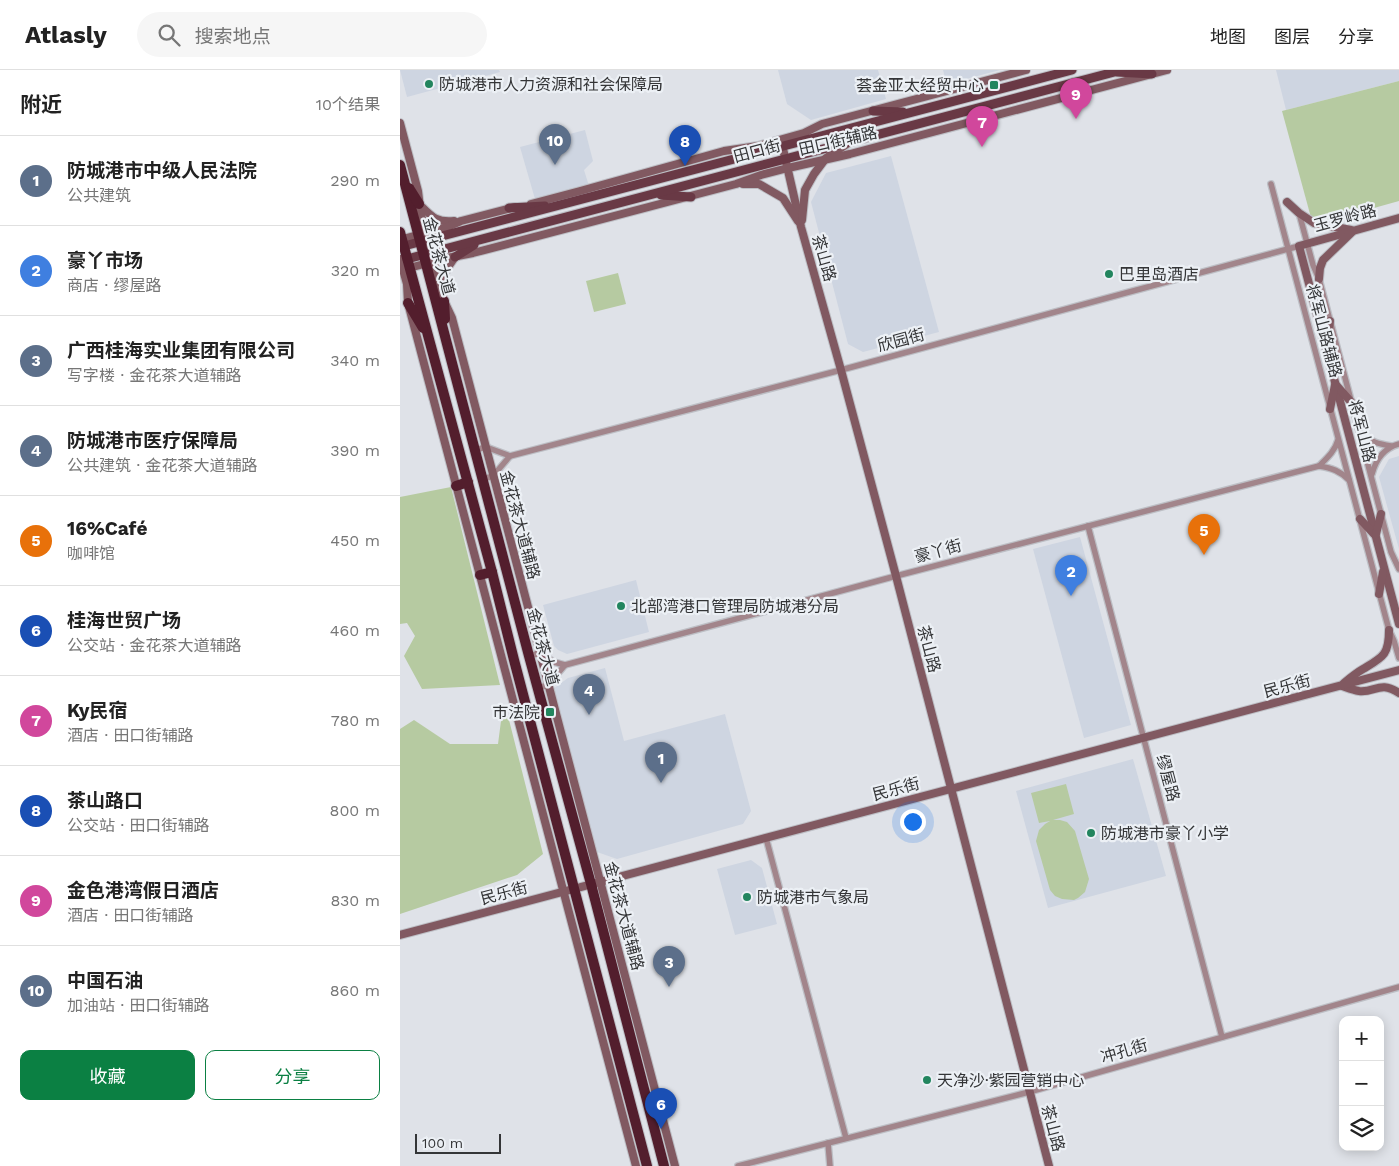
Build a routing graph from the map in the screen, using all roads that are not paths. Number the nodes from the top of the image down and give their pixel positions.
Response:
1 (1026, 70) edge
2 (1072, 70) edge
3 (1167, 70) edge
4 (1118, 71) edge
5 (1058, 72) edge
6 (1152, 74) junction
7 (873, 111) junction
8 (914, 112) junction
9 (400, 123) edge
10 (851, 142) junction
11 (782, 143) junction
12 (826, 158) junction
13 (787, 163) junction
14 (400, 165) edge
15 (404, 181) junction
16 (736, 184) junction
17 (1271, 184) dead end
18 (650, 195) junction
19 (691, 197) junction
20 (1287, 202) dead end
21 (419, 204) junction
22 (565, 204) junction
23 (509, 208) junction
24 (1300, 213) junction
25 (1399, 218) edge
26 (460, 220) junction
27 (801, 227) junction
28 (1353, 230) junction
29 (423, 237) junction
30 (485, 239) junction
31 (401, 241) edge
32 (1307, 243) junction
33 (1299, 246) junction
34 (1288, 248) junction
35 (455, 256) junction
36 (428, 258) junction
37 (403, 264) edge
38 (1319, 279) junction
39 (400, 292) edge
40 (444, 301) junction
41 (408, 303) junction
42 (1330, 321) junction
43 (429, 340) junction
44 (446, 340) junction
45 (1326, 349) junction
46 (841, 370) junction
47 (1335, 384) junction
48 (1352, 403) junction
49 (1330, 409) junction
50 (1360, 433) junction
51 (1338, 438) junction
52 (1399, 444) edge
53 (1391, 446) junction
54 (481, 449) junction
55 (510, 456) junction
56 (1319, 466) junction
57 (1371, 476) junction
58 (488, 477) junction
59 (1349, 480) junction
60 (468, 482) junction
61 (456, 486) junction
62 (1381, 514) junction
63 (1360, 519) junction
64 (1088, 526) junction
65 (1376, 536) junction
66 (1384, 568) junction
67 (1399, 569) edge
68 (492, 572) junction
69 (480, 575) junction
70 (896, 576) junction
71 (1380, 594) junction
72 (1396, 607) edge
73 (1399, 624) edge
74 (1389, 630) junction
75 (540, 653) junction
76 (529, 656) junction
77 (1399, 658) edge
78 (565, 666) junction
79 (1399, 670) edge
80 (548, 685) junction
81 (1340, 686) junction
82 (538, 688) junction
83 (523, 691) junction
84 (1399, 693) edge
85 (511, 694) junction
86 (1143, 738) junction
87 (951, 789) junction
88 (766, 838) junction
89 (596, 883) junction
90 (574, 889) junction
91 (564, 892) junction
92 (400, 935) edge
93 (1399, 987) edge
94 (1222, 1037) junction
95 (1029, 1092) junction
96 (846, 1138) junction
97 (828, 1143) junction
98 (636, 1166) edge
99 (648, 1166) edge
100 (664, 1166) edge
101 (675, 1166) edge
102 (738, 1166) edge
103 (830, 1166) edge
104 (1050, 1166) edge

1 - 7 street, 田口街辅路
2 - 5 main road, 田口街
3 - 6 street, 田口街辅路
4 - 6 main road, 田口街
4 - 10 main road, 田口街
5 - 8 main road, 田口街
6 - 12 street, 田口街辅路
7 - 8 main road
7 - 11 street, 田口街辅路
8 - 11 main road, 田口街
9 - 21 street
10 - 12 street
10 - 13 main road, 田口街
11 - 13 street, 茶山路
11 - 22 main road, 田口街
11 - 23 street, 田口街辅路
12 - 13 street, 田口街辅路
12 - 27 street
13 - 16 street, 田口街辅路
13 - 18 main road, 田口街
13 - 27 street, 茶山路
14 - 15 highway, 金花茶大道
15 - 21 highway
15 - 29 highway, 金花茶大道
16 - 19 street, 田口街辅路
16 - 27 street
17 - 34 street, 将军山路辅路
18 - 19 main road
18 - 30 main road, 田口街
19 - 35 street, 田口街辅路
20 - 24 street
21 - 26 street
21 - 29 street
22 - 23 main road
22 - 29 main road, 田口街
23 - 26 street, 田口街辅路
24 - 28 street
24 - 32 street, 将军山路辅路
25 - 28 street, 玉罗岭路
26 - 29 street, 田口街辅路
27 - 46 street, 茶山路
28 - 32 street, 玉罗岭路
28 - 38 street
29 - 31 main road, 田口街
29 - 36 highway, 金花茶大道
30 - 35 main road
30 - 36 main road, 田口街
31 - 37 highway, 金花茶大道
32 - 33 street, 玉罗岭路
32 - 38 street, 将军山路辅路
33 - 34 street, 欣园街
33 - 45 street, 将军山路
34 - 46 street, 欣园街
34 - 49 street, 将军山路辅路
35 - 36 street, 田口街辅路
35 - 40 street
36 - 37 main road, 田口街
36 - 40 street
36 - 44 highway, 金花茶大道
37 - 41 street
37 - 43 highway, 金花茶大道
38 - 42 street, 将军山路辅路
39 - 41 street
40 - 44 highway
40 - 54 street
41 - 43 highway
41 - 61 street
42 - 45 street
42 - 48 street, 将军山路辅路
43 - 60 highway, 金花茶大道
44 - 54 highway, 金花茶大道
45 - 47 street, 将军山路
46 - 55 street, 欣园街
46 - 70 street, 茶山路
47 - 48 street
47 - 49 street
47 - 65 street, 将军山路
48 - 50 street, 将军山路辅路
49 - 51 street, 将军山路辅路
50 - 53 street
50 - 57 street, 将军山路辅路
51 - 56 street
51 - 59 street, 将军山路辅路
52 - 53 street
53 - 57 street
54 - 55 street
54 - 58 highway, 金花茶大道
55 - 58 street
56 - 59 street
56 - 64 street, 豪丫街
57 - 62 street, 将军山路辅路
58 - 75 street, 金花茶大道辅路
58 - 76 highway, 金花茶大道
59 - 63 street, 将军山路辅路
60 - 61 highway
60 - 68 highway, 金花茶大道
61 - 69 street
62 - 65 street
62 - 67 street, 将军山路辅路
63 - 65 street
63 - 71 street, 将军山路辅路
64 - 70 street, 豪丫街
64 - 86 street, 缪屋路
65 - 66 street, 将军山路
66 - 71 street
66 - 72 street, 将军山路
68 - 69 highway
68 - 83 highway, 金花茶大道
69 - 85 street
70 - 78 street, 豪丫街
70 - 87 street, 茶山路
71 - 74 street, 将军山路辅路
72 - 73 street, 将军山路
74 - 77 street, 将军山路辅路
74 - 81 street
75 - 76 street
75 - 78 street
75 - 80 street, 金花茶大道辅路
76 - 82 highway, 金花茶大道
78 - 80 street
79 - 81 street, 民乐街
80 - 82 street
80 - 89 street, 金花茶大道辅路
81 - 84 street
81 - 86 street, 民乐街
82 - 89 highway, 金花茶大道
83 - 85 street
83 - 90 highway, 金花茶大道
85 - 91 street
86 - 87 street, 民乐街
86 - 94 street, 缪屋路
87 - 88 street, 民乐街
87 - 95 street, 茶山路
88 - 89 street, 民乐街
88 - 96 street
89 - 90 street, 民乐街
89 - 100 highway, 金花茶大道
89 - 101 street, 金花茶大道辅路
90 - 91 street, 民乐街
90 - 99 highway, 金花茶大道
91 - 92 street, 民乐街
91 - 98 street
93 - 94 street, 冲孔街
94 - 95 street, 冲孔街
95 - 96 street, 冲孔街
95 - 104 street, 茶山路
96 - 97 street, 冲孔街
97 - 102 street, 冲孔街
97 - 103 street

